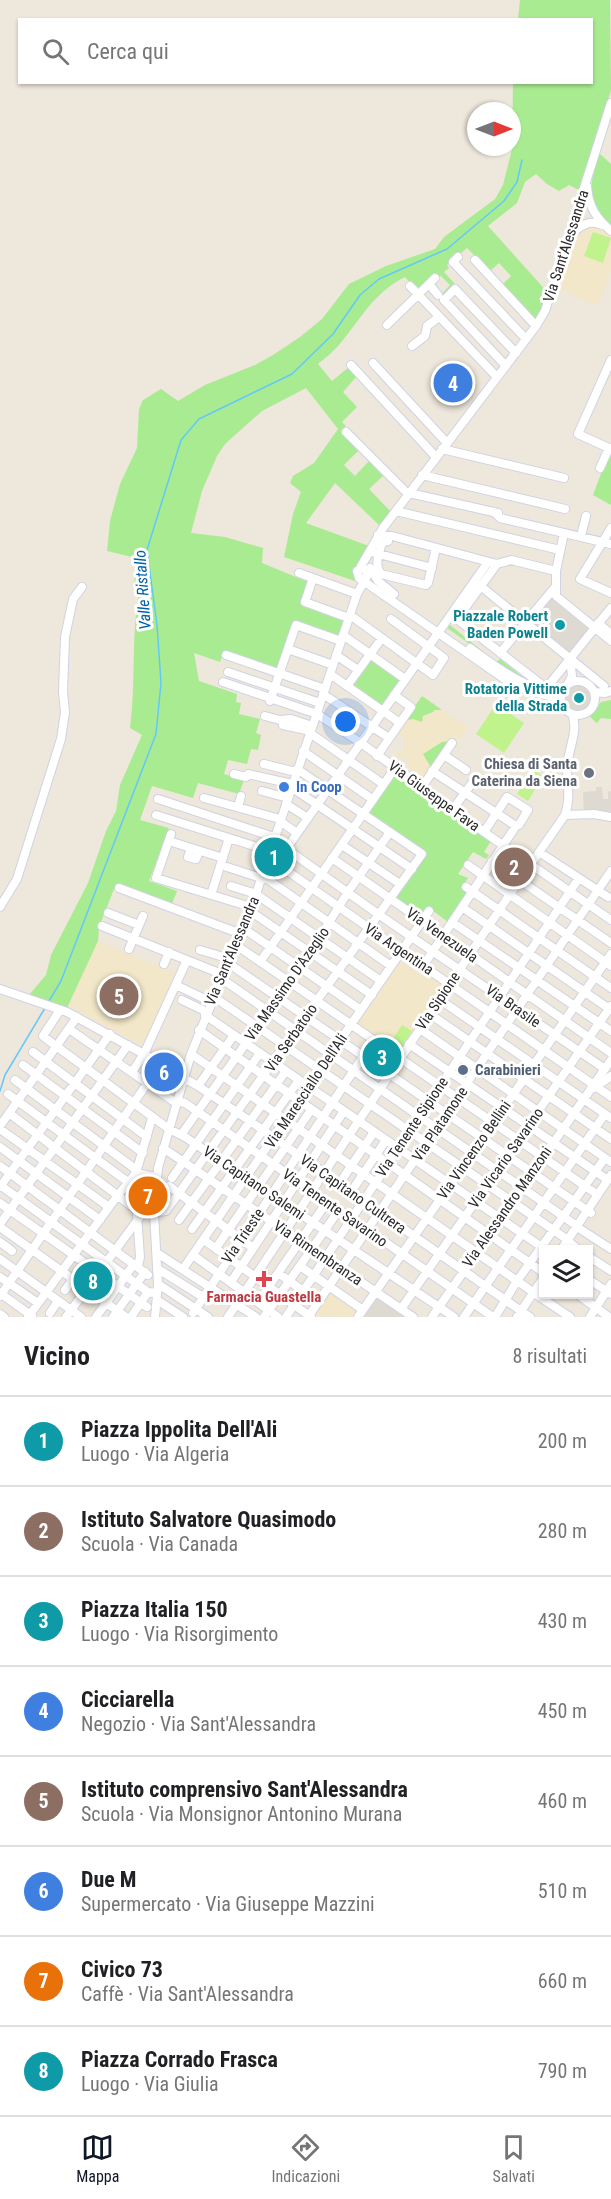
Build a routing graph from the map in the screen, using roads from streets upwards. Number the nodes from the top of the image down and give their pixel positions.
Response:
1 (611, 103) edge
2 (587, 182) junction
3 (578, 210) junction
4 (594, 217) junction
5 (610, 230) edge
6 (570, 236) junction
7 (455, 259) dead end
8 (475, 260) dead end
9 (410, 286) dead end
10 (418, 294) junction
11 (441, 297) junction
12 (439, 317) junction
13 (387, 326) dead end
14 (536, 326) junction
15 (526, 339) junction
16 (412, 346) dead end
17 (516, 353) junction
18 (611, 360) edge
19 (373, 363) dead end
20 (351, 365) dead end
21 (506, 366) junction
22 (497, 377) junction
23 (346, 432) dead end
24 (445, 446) junction
25 (610, 448) edge
26 (436, 457) junction
27 (600, 468) dead end
28 (422, 475) junction
29 (564, 478) dead end
30 (409, 493) junction
31 (565, 509) dead end
32 (396, 511) junction
33 (586, 516) dead end
34 (611, 528) edge
35 (381, 532) junction
36 (564, 532) junction
37 (581, 536) junction
38 (390, 539) junction
39 (607, 542) edge
40 (436, 548) junction
41 (560, 550) junction
42 (370, 552) junction
43 (379, 554) junction
44 (488, 562) junction
45 (497, 564) junction
46 (432, 568) junction
47 (556, 571) junction
48 (299, 573) dead end
49 (313, 578) junction
50 (364, 578) junction
51 (477, 584) junction
52 (382, 586) junction
53 (556, 586) junction
54 (82, 587) dead end
55 (611, 593) edge
56 (611, 608) edge
57 (349, 617) junction
58 (391, 619) dead end
59 (525, 623) junction
60 (597, 625) junction
61 (440, 630) junction
62 (611, 633) edge
63 (342, 638) junction
64 (382, 638) junction
65 (611, 641) edge
66 (428, 647) junction
67 (288, 649) junction
68 (500, 653) junction
69 (370, 654) junction
70 (226, 655) dead end
71 (336, 655) junction
72 (570, 660) junction
73 (416, 663) junction
74 (333, 665) junction
75 (358, 670) junction
76 (228, 672) dead end
77 (279, 674) junction
78 (330, 674) junction
79 (405, 679) junction
80 (582, 681) junction
81 (223, 682) dead end
82 (347, 686) junction
83 (566, 687) junction
84 (274, 688) junction
85 (608, 689) edge
86 (324, 691) junction
87 (594, 692) junction
88 (394, 695) junction
89 (611, 696) edge
90 (270, 700) junction
91 (562, 702) junction
92 (595, 702) junction
93 (320, 703) junction
94 (382, 711) junction
95 (316, 714) junction
96 (572, 714) junction
97 (585, 714) junction
98 (265, 716) dead end
99 (400, 723) junction
100 (283, 725) dead end
101 (371, 727) junction
102 (311, 730) junction
103 (573, 734) junction
104 (389, 738) junction
105 (361, 743) junction
106 (452, 744) dead end
107 (303, 751) junction
108 (444, 755) junction
109 (377, 756) junction
110 (348, 760) junction
111 (264, 764) dead end
112 (395, 768) junction
113 (297, 770) junction
114 (466, 770) dead end
115 (432, 771) junction
116 (234, 774) dead end
117 (338, 775) junction
118 (472, 783) dead end
119 (384, 784) junction
120 (292, 785) junction
121 (422, 787) junction
122 (327, 789) junction
123 (262, 791) dead end
124 (465, 793) junction
125 (241, 796) dead end
126 (204, 798) dead end
127 (158, 799) dead end
128 (372, 799) junction
129 (287, 801) junction
130 (317, 804) junction
131 (453, 809) junction
132 (362, 813) junction
133 (156, 814) dead end
134 (496, 814) junction
135 (235, 815) junction
136 (565, 815) junction
137 (611, 817) edge
138 (308, 818) junction
139 (280, 820) junction
140 (516, 826) junction
141 (352, 828) junction
142 (390, 832) junction
143 (484, 832) junction
144 (297, 833) junction
145 (229, 838) junction
146 (274, 838) junction
147 (342, 845) junction
148 (503, 845) junction
149 (380, 847) junction
150 (286, 848) junction
151 (270, 851) junction
152 (539, 852) junction
153 (223, 858) junction
154 (332, 858) junction
155 (492, 861) junction
156 (276, 863) junction
157 (368, 863) junction
158 (530, 864) junction
159 (468, 865) dead end
160 (227, 867) dead end
161 (412, 868) junction
162 (611, 871) edge
163 (322, 873) junction
164 (483, 876) junction
165 (263, 877) junction
166 (359, 877) junction
167 (579, 878) junction
168 (520, 880) junction
169 (400, 884) junction
170 (231, 886) dead end
171 (119, 888) dead end
172 (311, 888) junction
173 (469, 889) junction
174 (597, 890) junction
175 (348, 892) junction
176 (569, 892) junction
177 (256, 894) junction
178 (510, 894) junction
179 (211, 895) junction
180 (608, 897) dead end
181 (390, 898) junction
182 (301, 903) junction
183 (587, 905) junction
184 (462, 907) junction
185 (0, 908) edge
186 (339, 908) junction
187 (559, 908) junction
188 (250, 909) junction
189 (500, 909) junction
190 (429, 911) dead end
191 (108, 913) dead end
192 (378, 914) junction
193 (143, 916) dead end
194 (291, 918) junction
195 (578, 920) junction
196 (611, 920) edge
197 (422, 921) junction
198 (452, 921) junction
199 (549, 922) junction
200 (330, 923) junction
201 (490, 924) junction
202 (139, 925) junction
203 (102, 926) dead end
204 (368, 928) junction
205 (242, 931) junction
206 (281, 932) junction
207 (568, 935) junction
208 (412, 936) junction
209 (443, 936) junction
210 (134, 938) junction
211 (320, 938) junction
212 (539, 938) junction
213 (479, 940) junction
214 (358, 943) junction
215 (611, 943) edge
216 (236, 945) junction
217 (270, 947) junction
218 (129, 949) dead end
219 (200, 950) dead end
220 (402, 951) junction
221 (433, 951) junction
222 (558, 951) junction
223 (169, 952) junction
224 (529, 952) junction
225 (310, 953) junction
226 (470, 954) junction
227 (611, 954) edge
228 (348, 958) junction
229 (188, 960) junction
230 (229, 961) junction
231 (260, 962) junction
232 (164, 964) dead end
233 (608, 964) edge
234 (548, 965) junction
235 (391, 966) junction
236 (423, 966) junction
237 (300, 967) junction
238 (519, 967) junction
239 (460, 969) junction
240 (338, 972) junction
241 (223, 977) junction
242 (595, 977) junction
243 (538, 980) junction
244 (381, 981) junction
245 (510, 981) junction
246 (290, 982) junction
247 (449, 984) junction
248 (176, 985) junction
249 (326, 987) junction
250 (611, 988) edge
251 (0, 989) edge
252 (585, 992) junction
253 (372, 995) junction
254 (528, 995) junction
255 (500, 996) junction
256 (279, 997) junction
257 (212, 999) junction
258 (440, 999) junction
259 (182, 1000) dead end
260 (317, 1001) junction
261 (575, 1006) junction
262 (610, 1008) edge
263 (518, 1009) junction
264 (59, 1010) junction
265 (361, 1010) junction
266 (268, 1011) junction
267 (489, 1012) junction
268 (206, 1014) junction
269 (430, 1014) junction
270 (306, 1016) junction
271 (77, 1017) junction
272 (565, 1021) junction
273 (600, 1023) junction
274 (507, 1024) junction
275 (351, 1025) junction
276 (258, 1027) junction
277 (480, 1027) junction
278 (69, 1029) junction
279 (420, 1029) junction
280 (199, 1030) junction
281 (296, 1031) junction
282 (611, 1031) edge
283 (110, 1034) junction
284 (234, 1035) junction
285 (555, 1036) junction
286 (589, 1038) junction
287 (498, 1039) junction
288 (341, 1040) junction
289 (374, 1040) junction
290 (470, 1042) junction
291 (246, 1044) junction
292 (409, 1044) junction
293 (54, 1045) junction
294 (128, 1045) junction
295 (285, 1046) junction
296 (225, 1048) junction
297 (99, 1049) junction
298 (544, 1049) junction
299 (33, 1052) dead end
300 (579, 1052) junction
301 (260, 1053) junction
302 (611, 1053) edge
303 (144, 1054) junction
304 (191, 1054) junction
305 (488, 1054) junction
306 (331, 1055) junction
307 (363, 1056) junction
308 (460, 1056) junction
309 (237, 1057) junction
310 (400, 1059) junction
311 (611, 1060) edge
312 (46, 1062) junction
313 (116, 1062) junction
314 (162, 1062) junction
315 (273, 1062) junction
316 (535, 1064) junction
317 (23, 1065) dead end
318 (251, 1067) junction
319 (569, 1067) junction
320 (86, 1068) junction
321 (211, 1068) junction
322 (477, 1069) junction
323 (605, 1069) junction
324 (353, 1070) junction
325 (286, 1071) junction
326 (320, 1071) junction
327 (449, 1071) junction
328 (132, 1072) junction
329 (36, 1074) junction
330 (185, 1074) junction
331 (389, 1074) junction
332 (224, 1076) junction
333 (263, 1076) junction
334 (611, 1076) edge
335 (524, 1079) junction
336 (15, 1080) dead end
337 (298, 1080) junction
338 (104, 1081) junction
339 (559, 1081) junction
340 (75, 1083) junction
341 (467, 1083) junction
342 (148, 1084) junction
343 (276, 1085) junction
344 (596, 1085) junction
345 (198, 1086) junction
346 (237, 1086) junction
347 (342, 1086) junction
348 (439, 1086) junction
349 (309, 1087) junction
350 (27, 1088) junction
351 (380, 1089) junction
352 (8, 1094) dead end
353 (210, 1094) junction
354 (289, 1094) junction
355 (514, 1094) junction
356 (250, 1095) junction
357 (586, 1095) junction
358 (66, 1096) junction
359 (92, 1096) junction
360 (548, 1096) junction
361 (611, 1097) edge
362 (457, 1098) junction
363 (17, 1101) junction
364 (299, 1101) junction
365 (430, 1101) junction
366 (177, 1102) junction
367 (332, 1103) junction
368 (134, 1104) junction
369 (224, 1104) junction
370 (263, 1104) junction
371 (369, 1105) junction
372 (504, 1108) junction
373 (56, 1109) junction
374 (83, 1109) junction
375 (311, 1110) junction
376 (539, 1110) junction
377 (344, 1111) junction
378 (198, 1112) junction
379 (9, 1113) junction
380 (237, 1113) junction
381 (275, 1113) junction
382 (447, 1113) junction
383 (574, 1113) junction
384 (608, 1116) edge
385 (420, 1117) junction
386 (153, 1118) junction
387 (322, 1118) junction
388 (124, 1119) junction
389 (286, 1120) junction
390 (250, 1121) junction
391 (358, 1121) junction
392 (211, 1122) junction
393 (47, 1123) junction
394 (73, 1123) junction
395 (494, 1124) junction
396 (528, 1125) junction
397 (334, 1126) junction
398 (0, 1127) edge
399 (298, 1128) junction
400 (436, 1128) junction
401 (563, 1128) junction
402 (169, 1129) junction
403 (596, 1129) junction
404 (223, 1130) junction
405 (262, 1130) junction
406 (114, 1132) junction
407 (374, 1132) junction
408 (410, 1132) junction
409 (38, 1135) junction
410 (64, 1135) junction
411 (181, 1135) junction
412 (310, 1136) junction
413 (348, 1136) junction
414 (147, 1137) junction
415 (274, 1138) junction
416 (483, 1138) junction
417 (237, 1139) junction
418 (611, 1139) edge
419 (386, 1140) junction
420 (518, 1140) junction
421 (195, 1143) junction
422 (552, 1143) junction
423 (585, 1143) junction
424 (322, 1144) junction
425 (426, 1144) junction
426 (105, 1146) junction
427 (363, 1146) junction
428 (0, 1147) edge
429 (286, 1147) junction
430 (55, 1148) junction
431 (163, 1148) junction
432 (250, 1148) junction
433 (28, 1149) junction
434 (398, 1149) junction
435 (208, 1152) junction
436 (143, 1153) junction
437 (472, 1153) junction
438 (336, 1154) junction
439 (298, 1155) junction
440 (376, 1155) junction
441 (508, 1155) junction
442 (261, 1156) junction
443 (542, 1158) junction
444 (576, 1158) junction
445 (96, 1159) junction
446 (415, 1160) junction
447 (608, 1160) edge
448 (19, 1161) junction
449 (46, 1161) junction
450 (183, 1161) junction
451 (222, 1161) junction
452 (310, 1163) junction
453 (389, 1163) junction
454 (273, 1165) junction
455 (351, 1165) junction
456 (0, 1166) edge
457 (235, 1169) junction
458 (461, 1169) junction
459 (195, 1170) junction
460 (497, 1170) junction
461 (87, 1172) junction
462 (532, 1172) junction
463 (595, 1172) junction
464 (10, 1173) junction
465 (136, 1173) junction
466 (286, 1173) junction
467 (323, 1173) junction
468 (363, 1173) junction
469 (565, 1173) junction
470 (37, 1174) junction
471 (405, 1175) junction
472 (156, 1177) junction
473 (172, 1178) dead end
474 (247, 1178) junction
475 (209, 1179) junction
476 (610, 1179) edge
477 (128, 1182) junction
478 (298, 1182) junction
479 (376, 1182) junction
480 (339, 1184) junction
481 (78, 1185) junction
482 (450, 1185) junction
483 (0, 1186) edge
484 (27, 1186) junction
485 (169, 1186) dead end
486 (259, 1186) junction
487 (486, 1186) junction
488 (585, 1186) junction
489 (521, 1187) junction
490 (222, 1188) junction
491 (555, 1188) junction
492 (311, 1191) junction
493 (351, 1192) junction
494 (178, 1194) junction
495 (272, 1194) junction
496 (392, 1194) junction
497 (118, 1195) junction
498 (598, 1195) junction
499 (234, 1196) junction
500 (19, 1197) junction
501 (69, 1197) junction
502 (440, 1199) junction
503 (363, 1201) junction
504 (574, 1201) junction
505 (327, 1202) junction
506 (475, 1202) junction
507 (511, 1202) junction
508 (545, 1202) junction
509 (0, 1203) edge
510 (191, 1203) junction
511 (284, 1203) junction
512 (246, 1204) junction
513 (109, 1207) junction
514 (10, 1210) junction
515 (60, 1210) junction
516 (339, 1210) junction
517 (589, 1211) junction
518 (204, 1212) junction
519 (297, 1212) junction
520 (379, 1212) junction
521 (154, 1213) junction
522 (259, 1213) junction
523 (139, 1214) junction
524 (465, 1216) junction
525 (564, 1216) junction
526 (500, 1218) junction
527 (534, 1218) junction
528 (351, 1219) junction
529 (427, 1219) junction
530 (100, 1220) junction
531 (179, 1220) dead end
532 (217, 1221) junction
533 (271, 1221) junction
534 (313, 1222) junction
535 (52, 1223) junction
536 (0, 1226) edge
537 (579, 1227) junction
538 (229, 1229) junction
539 (192, 1230) dead end
540 (285, 1230) junction
541 (325, 1230) junction
542 (368, 1230) junction
543 (554, 1231) junction
544 (90, 1232) junction
545 (490, 1233) junction
546 (44, 1234) junction
547 (522, 1234) junction
548 (414, 1236) junction
549 (452, 1236) junction
550 (241, 1239) junction
551 (338, 1239) junction
552 (204, 1240) junction
553 (300, 1240) junction
554 (0, 1242) edge
555 (82, 1244) junction
556 (568, 1244) edge
557 (539, 1245) edge
558 (546, 1245) edge
559 (216, 1248) junction
560 (253, 1248) junction
561 (312, 1249) junction
562 (511, 1249) junction
563 (611, 1249) edge
564 (32, 1250) junction
565 (115, 1250) junction
566 (354, 1250) junction
567 (12, 1251) dead end
568 (476, 1252) junction
569 (157, 1253) junction
570 (402, 1254) junction
571 (439, 1254) junction
572 (539, 1254) edge
573 (74, 1255) junction
574 (193, 1255) junction
575 (229, 1258) junction
576 (326, 1258) junction
577 (0, 1259) edge
578 (593, 1259) edge
579 (106, 1262) junction
580 (531, 1263) junction
581 (300, 1266) junction
582 (241, 1267) junction
583 (341, 1268) junction
584 (498, 1268) junction
585 (158, 1269) junction
586 (183, 1269) junction
587 (141, 1270) junction
588 (62, 1271) junction
589 (463, 1271) junction
590 (539, 1271) edge
591 (611, 1271) edge
592 (17, 1272) junction
593 (99, 1272) junction
594 (427, 1272) junction
595 (278, 1273) junction
596 (388, 1273) junction
597 (218, 1274) junction
598 (126, 1276) junction
599 (314, 1276) junction
600 (0, 1277) edge
601 (254, 1277) junction
602 (73, 1279) junction
603 (290, 1281) junction
604 (517, 1281) junction
605 (231, 1282) junction
606 (593, 1282) edge
607 (9, 1283) junction
608 (137, 1284) junction
609 (539, 1284) edge
610 (118, 1286) junction
611 (329, 1286) junction
612 (210, 1287) junction
613 (268, 1287) junction
614 (485, 1287) junction
615 (451, 1288) junction
616 (87, 1289) junction
617 (65, 1290) dead end
618 (414, 1290) junction
619 (539, 1290) edge
620 (609, 1290) edge
621 (303, 1291) junction
622 (375, 1291) junction
623 (46, 1292) junction
624 (148, 1292) junction
625 (157, 1292) junction
626 (244, 1292) junction
627 (129, 1294) junction
628 (535, 1294) junction
629 (0, 1295) edge
630 (280, 1295) junction
631 (203, 1297) junction
632 (584, 1299) edge
633 (58, 1301) junction
634 (505, 1301) junction
635 (258, 1302) junction
636 (319, 1302) junction
637 (38, 1303) junction
638 (106, 1303) junction
639 (237, 1304) junction
640 (474, 1304) junction
641 (144, 1305) junction
642 (294, 1305) junction
643 (438, 1307) junction
644 (596, 1308) junction
645 (401, 1309) junction
646 (194, 1311) junction
647 (50, 1313) dead end
648 (360, 1313) edge
649 (0, 1314) edge
650 (68, 1314) edge
651 (116, 1314) edge
652 (172, 1314) edge
653 (267, 1314) edge
654 (523, 1315) edge
655 (30, 1316) edge
656 (309, 1316) edge
657 (4, 1317) edge
658 (81, 1317) edge
659 (96, 1317) edge
660 (126, 1317) edge
661 (131, 1317) edge
662 (155, 1317) edge
663 (183, 1317) edge
664 (208, 1317) edge
665 (228, 1317) edge
666 (256, 1317) edge
667 (278, 1317) edge
668 (286, 1317) edge
669 (413, 1317) edge
670 (432, 1317) edge
671 (454, 1317) edge
672 (464, 1317) edge
673 (494, 1317) edge
674 (570, 1317) edge
675 (590, 1317) edge
676 (609, 1317) edge

1 - 2 street, Via Sant'Alessandra
2 - 3 street, Via Sant'Alessandra
2 - 4 street
3 - 4 street
3 - 6 street, Via Sant'Alessandra
4 - 5 street
4 - 6 street
6 - 14 street, Via Sant'Alessandra
7 - 15 street
8 - 14 street
9 - 10 street
10 - 11 street
10 - 12 street
10 - 13 street
11 - 17 street
11 - 21 street
12 - 16 street
12 - 22 street
14 - 15 street, Via Sant'Alessandra
15 - 17 street, Via Sant'Alessandra
17 - 21 street, Via Sant'Alessandra
18 - 25 street
19 - 24 street
20 - 26 street
21 - 22 street, Via Sant'Alessandra
22 - 24 street, Via Sant'Alessandra
23 - 30 street
24 - 26 street, Via Sant'Alessandra
24 - 29 street
25 - 27 street
26 - 28 street, Via Sant'Alessandra
28 - 30 street, Via Sant'Alessandra
28 - 31 street
30 - 32 street, Via Sant'Alessandra
30 - 36 street
32 - 35 street, Via Sant'Alessandra
32 - 41 street
33 - 37 street
34 - 39 street
35 - 38 street
35 - 42 street, Via Sant'Alessandra
36 - 37 street
36 - 41 street
37 - 39 street
38 - 40 street
38 - 43 street
39 - 55 street
40 - 44 street
40 - 46 street
41 - 47 street
42 - 43 street
42 - 50 street, Via Sant'Alessandra
43 - 46 street
43 - 46 street
44 - 45 street
44 - 51 street
45 - 47 street
45 - 51 street
47 - 53 street
48 - 49 street
49 - 50 street
49 - 57 street
50 - 52 street
50 - 52 street
50 - 57 street, Via Sant'Alessandra
50 - 61 street
51 - 59 street
51 - 61 street
51 - 68 street
52 - 61 street
53 - 59 street
53 - 60 street
54 - 185 street
56 - 60 street
57 - 63 street, Via Sant'Alessandra
57 - 64 street
58 - 66 street
59 - 68 street
59 - 72 street
60 - 62 street
60 - 65 street
60 - 72 street
61 - 66 street
61 - 83 street
61 - 91 street
63 - 67 street
63 - 69 street
63 - 71 street, Via Sant'Alessandra
64 - 69 street
64 - 73 street
66 - 73 street
66 - 73 street
67 - 74 street
67 - 77 street
68 - 72 street
69 - 75 street
69 - 79 street
70 - 77 street
71 - 74 street, Via Sant'Alessandra
71 - 75 street
72 - 80 street
72 - 83 street
72 - 85 street
73 - 79 street
74 - 78 street, Via Sant'Alessandra
75 - 82 street
76 - 84 street
77 - 84 street
77 - 86 street
78 - 82 street
78 - 86 street, Via Sant'Alessandra
79 - 88 street
80 - 83 street
80 - 87 street
81 - 90 street, Via Giuseppe Fava
82 - 94 street
83 - 91 street
84 - 90 street
84 - 93 street
85 - 87 street
86 - 93 street, Via Sant'Alessandra
86 - 101 street
87 - 92 street
88 - 94 street
88 - 99 street
89 - 92 street
90 - 95 street, Via Giuseppe Fava
91 - 96 street
92 - 97 street
93 - 95 street, Via Sant'Alessandra
94 - 99 street
94 - 101 street
95 - 102 street, Via Sant'Alessandra
95 - 105 street, Via Giuseppe Fava
96 - 97 street
96 - 103 street
97 - 103 street
98 - 102 street
99 - 104 street
100 - 102 street
101 - 104 street
101 - 105 street
102 - 107 street, Via Sant'Alessandra
102 - 110 street
103 - 136 street, Via Sipione
104 - 109 street
105 - 109 street, Via Giuseppe Fava
105 - 110 street
106 - 108 street
107 - 113 street, Via Sant'Alessandra
107 - 117 street
108 - 114 street
108 - 115 street
109 - 112 street, Via Giuseppe Fava
110 - 117 street
110 - 119 street
111 - 113 street
112 - 119 street
112 - 121 street, Via Giuseppe Fava
113 - 120 street, Via Sant'Alessandra
113 - 122 street
115 - 121 street
115 - 124 street
116 - 120 street
117 - 122 street
117 - 128 street
118 - 124 street
119 - 128 street
120 - 129 street, Via Sant'Alessandra
120 - 130 street
121 - 131 street, Via Giuseppe Fava
122 - 130 street
122 - 132 street
123 - 129 street
124 - 131 street
124 - 134 street
125 - 135 street
126 - 135 street
127 - 135 street
128 - 132 street
129 - 138 street
129 - 139 street, Via Sant'Alessandra
130 - 138 street
130 - 141 street
131 - 143 street, Via Giuseppe Fava
132 - 141 street
132 - 142 street
133 - 145 street
134 - 140 street
134 - 140 street
134 - 143 street
135 - 139 street
135 - 146 street, Via Brasile
136 - 137 street
136 - 152 street, Via Sipione
138 - 144 street
139 - 144 street
139 - 146 street, Via Sant'Alessandra
140 - 148 street
141 - 147 street
141 - 149 street
142 - 149 street, Via Massimo D'Azeglio
142 - 161 street, Via Serbatoio
143 - 148 street, Via Giuseppe Fava
144 - 150 street
145 - 151 street
145 - 153 street
146 - 150 street, Via Brasile
146 - 151 street, Via Sant'Alessandra
147 - 154 street
147 - 157 street
148 - 155 street
148 - 158 street, Via Giuseppe Fava
149 - 157 street, Via Massimo D'Azeglio
149 - 161 street
150 - 156 street
150 - 163 street, Via Brasile
151 - 165 street, Via Sant'Alessandra
152 - 158 street, Via Sipione
152 - 167 street
153 - 179 street
153 - 179 street
154 - 163 street
154 - 166 street, Via Venezuela
155 - 164 street
155 - 168 street
156 - 165 street
156 - 172 street, Via Argentina
157 - 166 street, Via Massimo D'Azeglio
157 - 169 street
158 - 168 street, Via Sipione
158 - 176 street, Via Giuseppe Fava
159 - 164 street
160 - 165 street
161 - 169 street, Via Serbatoio
162 - 174 street, Via Platamone
163 - 172 street
163 - 175 street, Via Brasile
164 - 173 street
164 - 178 street
165 - 177 street, Via Sant'Alessandra
165 - 182 street
166 - 175 street, Via Massimo D'Azeglio
166 - 181 street, Via Venezuela
167 - 174 street
167 - 176 street, Via Tenente Sipione
168 - 178 street, Via Sipione
168 - 187 street
169 - 181 street, Via Serbatoio
170 - 177 street
171 - 205 street
172 - 182 street
172 - 186 street, Via Argentina
173 - 184 street
173 - 189 street
174 - 180 street
174 - 183 street, Via Platamone
175 - 186 street, Via Massimo D'Azeglio
175 - 192 street, Via Brasile
176 - 183 street, Via Giuseppe Fava
176 - 187 street, Via Tenente Sipione
177 - 188 street, Via Sant'Alessandra
177 - 194 street
178 - 189 street, Via Sipione
178 - 199 street
179 - 188 street
181 - 192 street, Via Serbatoio
181 - 197 street, Via Venezuela
182 - 194 street
182 - 200 street
183 - 195 street, Via Platamone
183 - 196 street, Via Giuseppe Fava
184 - 198 street
184 - 201 street
186 - 200 street, Via Massimo D'Azeglio
186 - 204 street, Via Argentina
187 - 195 street
187 - 199 street, Via Tenente Sipione
188 - 205 street, Via Sant'Alessandra
188 - 206 street
189 - 201 street, Via Sipione
189 - 212 street
190 - 197 street, Via Maresciallo Dell'Ali
191 - 202 street
192 - 204 street, Via Serbatoio
192 - 208 street, Via Brasile
193 - 202 street
194 - 206 street
194 - 211 street
195 - 207 street, Via Platamone
195 - 215 street
197 - 208 street, Via Maresciallo Dell'Ali
197 - 209 street, Via Venezuela
198 - 209 street
198 - 213 street
199 - 207 street
199 - 212 street, Via Tenente Sipione
200 - 211 street, Via Massimo D'Azeglio
200 - 214 street
201 - 213 street, Via Sipione
201 - 224 street
202 - 210 street
203 - 210 street
204 - 214 street, Via Serbatoio
204 - 220 street, Via Argentina
205 - 216 street, Via Sant'Alessandra
205 - 217 street
206 - 217 street
206 - 225 street
207 - 222 street, Via Platamone
207 - 233 street
208 - 220 street, Via Maresciallo Dell'Ali
208 - 221 street, Via Brasile
209 - 221 street
209 - 226 street, Via Venezuela
210 - 218 street
210 - 223 street
211 - 225 street, Via Massimo D'Azeglio
211 - 228 street
212 - 222 street
212 - 224 street, Via Tenente Sipione
213 - 226 street, Via Sipione
213 - 238 street
214 - 228 street, Via Serbatoio
214 - 235 street
216 - 230 street, Via Sant'Alessandra
216 - 231 street
217 - 231 street
217 - 237 street
219 - 230 street
220 - 235 street, Via Maresciallo Dell'Ali
220 - 236 street, Via Argentina
221 - 236 street
221 - 239 street, Via Brasile
222 - 234 street, Via Platamone
222 - 242 street
223 - 229 street
223 - 232 street
224 - 234 street
224 - 238 street, Via Tenente Sipione
225 - 237 street, Via Massimo D'Azeglio
225 - 240 street
226 - 239 street, Via Sipione
226 - 245 street, Via Venezuela
227 - 233 street, Via Vincenzo Bellini
228 - 240 street, Via Serbatoio
228 - 244 street
229 - 241 street
229 - 248 street
230 - 241 street, Via Sant'Alessandra
230 - 256 street
231 - 246 street
233 - 242 street, Via Vincenzo Bellini
234 - 243 street, Via Platamone
234 - 252 street
235 - 244 street, Via Maresciallo Dell'Ali
236 - 247 street, Via Argentina
237 - 246 street, Via Massimo D'Azeglio
237 - 249 street
238 - 243 street
238 - 245 street, Via Tenente Sipione
239 - 247 street, Via Sipione
239 - 255 street, Via Brasile
240 - 249 street, Via Serbatoio
240 - 253 street
241 - 257 street, Via Sant'Alessandra
241 - 266 street
242 - 250 street
242 - 252 street, Via Vincenzo Bellini
243 - 254 street, Via Platamone
243 - 261 street
244 - 253 street, Via Maresciallo Dell'Ali
245 - 254 street, Via Venezuela
245 - 255 street, Via Tenente Sipione
246 - 256 street, Via Massimo D'Azeglio
246 - 260 street
247 - 258 street, Via Sipione
247 - 267 street, Via Argentina
248 - 257 street
248 - 303 street
249 - 260 street, Via Serbatoio
249 - 265 street
251 - 264 street, Via Capitano Cultrera
252 - 261 street, Via Vincenzo Bellini
252 - 262 street
253 - 265 street, Via Maresciallo Dell'Ali
254 - 263 street, Via Platamone
254 - 272 street, Via Venezuela
255 - 263 street, Via Brasile
255 - 267 street, Via Tenente Sipione
256 - 266 street, Via Massimo D'Azeglio
256 - 270 street
257 - 268 street, Via Sant'Alessandra
257 - 276 street
258 - 269 street, Via Sipione
258 - 277 street
259 - 268 street
260 - 270 street, Via Serbatoio
260 - 275 street
261 - 272 street, Via Vincenzo Bellini
261 - 273 street
262 - 273 street, Via Vicario Savarino
263 - 274 street, Via Platamone
263 - 285 street, Via Brasile
264 - 271 street, Via Capitano Cultrera
264 - 293 street, Via Capitano Salemi
265 - 275 street, Via Maresciallo Dell'Ali
266 - 276 street, Via Massimo D'Azeglio
266 - 281 street
267 - 274 street, Via Argentina
267 - 277 street, Via Tenente Sipione
268 - 280 street, Via Sant'Alessandra
268 - 284 street
269 - 279 street, Via Sipione
269 - 290 street
270 - 281 street, Via Serbatoio
270 - 288 street
271 - 278 street
271 - 283 street, Via Capitano Cultrera
272 - 285 street, Via Vincenzo Bellini
272 - 286 street, Via Venezuela
273 - 282 street
273 - 286 street, Via Vicario Savarino
274 - 287 street, Via Platamone
274 - 298 street, Via Argentina
275 - 288 street, Via Maresciallo Dell'Ali
275 - 289 street
276 - 291 street, Via Massimo D'Azeglio
276 - 295 street
277 - 287 street
277 - 290 street, Via Tenente Sipione
278 - 293 street
278 - 297 street, Via Tenente Savarino
279 - 292 street, Via Sipione
279 - 308 street
280 - 296 street
280 - 304 street, Via Sant'Alessandra
281 - 295 street, Via Serbatoio
281 - 306 street
283 - 294 street, Via Capitano Cultrera
283 - 297 street
284 - 291 street
284 - 296 street
285 - 298 street, Via Vincenzo Bellini
285 - 300 street, Via Brasile
286 - 300 street, Via Vicario Savarino
286 - 302 street, Via Venezuela
287 - 305 street, Via Platamone
287 - 316 street
288 - 306 street, Via Maresciallo Dell'Ali
288 - 307 street
289 - 307 street, Via Trieste
289 - 310 street
290 - 305 street
290 - 308 street, Via Tenente Sipione
291 - 301 street
291 - 309 street, Via Massimo D'Azeglio
292 - 310 street, Via Sipione
292 - 327 street
293 - 312 street
293 - 320 street, Via Capitano Salemi
294 - 303 street, Via Capitano Cultrera
294 - 313 street
295 - 315 street, Via Serbatoio
295 - 326 street
296 - 309 street
296 - 321 street
297 - 313 street, Via Tenente Savarino
297 - 320 street
298 - 316 street, Via Vincenzo Bellini
298 - 319 street, Via Argentina
299 - 312 street
300 - 319 street, Via Vicario Savarino
300 - 323 street, Via Brasile
301 - 315 street
301 - 318 street
303 - 314 street, Via Capitano Cultrera
303 - 328 street
304 - 321 street
304 - 330 street, Via Sant'Alessandra
305 - 322 street, Via Platamone
305 - 335 street
306 - 324 street
306 - 326 street, Via Maresciallo Dell'Ali
307 - 324 street, Via Trieste
307 - 331 street
308 - 322 street
308 - 327 street, Via Tenente Sipione
309 - 318 street
309 - 332 street, Via Massimo D'Azeglio
310 - 331 street, Via Sipione
310 - 348 street
311 - 323 street
312 - 329 street
312 - 340 street
313 - 328 street, Via Tenente Savarino
313 - 338 street
314 - 330 street, Via Capitano Cultrera
314 - 342 street
315 - 325 street
315 - 333 street, Via Serbatoio
316 - 335 street, Via Vincenzo Bellini
316 - 339 street
317 - 329 street
318 - 333 street
318 - 346 street
319 - 339 street, Via Vicario Savarino
319 - 344 street, Via Argentina
320 - 338 street, Via Capitano Salemi
320 - 340 street
321 - 332 street
321 - 345 street
322 - 341 street, Via Platamone
322 - 355 street
323 - 344 street
324 - 347 street, Via Trieste
324 - 351 street
325 - 337 street
325 - 343 street
326 - 347 street
326 - 349 street, Via Maresciallo Dell'Ali
327 - 341 street
327 - 348 street, Via Tenente Sipione
328 - 342 street, Via Tenente Savarino
329 - 350 street
329 - 358 street
330 - 345 street, Via Capitano Cultrera
330 - 366 street, Via Sant'Alessandra
331 - 351 street, Via Sipione
331 - 365 street
332 - 346 street
332 - 353 street, Via Massimo D'Azeglio
333 - 343 street
333 - 356 street, Via Serbatoio
334 - 344 street
335 - 355 street, Via Vincenzo Bellini
335 - 360 street
336 - 350 street
337 - 349 street
337 - 354 street
338 - 359 street
338 - 368 street, Via Capitano Salemi
339 - 357 street
339 - 360 street, Via Vicario Savarino
340 - 358 street
340 - 359 street
341 - 362 street, Via Platamone
341 - 372 street
342 - 366 street, Via Tenente Savarino
342 - 368 street
343 - 354 street
343 - 370 street
344 - 357 street
344 - 361 street, Via Argentina
345 - 353 street, Via Capitano Cultrera
346 - 356 street
346 - 369 street
347 - 367 street, Via Trieste
347 - 371 street
348 - 362 street
348 - 365 street, Via Tenente Sipione
349 - 364 street, Via Maresciallo Dell'Ali
349 - 367 street
350 - 363 street
350 - 373 street
351 - 371 street, Via Sipione
351 - 385 street
352 - 363 street
353 - 369 street, Via Capitano Cultrera
353 - 378 street, Via Massimo D'Azeglio
354 - 364 street
354 - 381 street
355 - 372 street, Via Vincenzo Bellini
355 - 376 street
356 - 370 street
356 - 380 street, Via Serbatoio
357 - 383 street, Via Alessandro Manzoni
357 - 384 street
358 - 373 street
358 - 374 street
359 - 374 street
359 - 388 street
360 - 376 street, Via Vicario Savarino
360 - 383 street
362 - 382 street, Via Platamone
362 - 395 street
363 - 379 street
363 - 393 street
364 - 375 street
364 - 389 street, Via Maresciallo Dell'Ali
365 - 382 street
365 - 385 street, Via Tenente Sipione
366 - 378 street, Via Tenente Savarino
366 - 402 street, Via Sant'Alessandra
367 - 377 street
367 - 387 street, Via Trieste
368 - 386 street, Via Capitano Salemi
368 - 388 street
369 - 380 street, Via Capitano Cultrera
369 - 392 street
370 - 381 street
370 - 390 street
371 - 391 street, Via Sipione
371 - 408 street
372 - 395 street, Via Vincenzo Bellini
372 - 396 street
373 - 393 street
373 - 394 street
374 - 394 street
374 - 406 street
375 - 387 street
375 - 399 street
376 - 396 street, Via Vicario Savarino
376 - 401 street
377 - 391 street
377 - 397 street
378 - 392 street, Via Tenente Savarino
378 - 411 street, Via Massimo D'Azeglio
379 - 398 street
379 - 409 street
380 - 390 street, Via Capitano Cultrera
380 - 404 street, Via Serbatoio
381 - 389 street
381 - 405 street
382 - 400 street, Via Platamone
382 - 416 street
383 - 401 street, Via Alessandro Manzoni
383 - 403 street
384 - 403 street
385 - 400 street
385 - 408 street, Via Tenente Sipione
386 - 402 street, Via Capitano Salemi
386 - 414 street
387 - 397 street
387 - 412 street, Via Trieste
388 - 406 street
388 - 414 street
389 - 399 street
389 - 415 street, Via Maresciallo Dell'Ali
390 - 405 street, Via Capitano Cultrera
390 - 417 street
391 - 407 street
391 - 413 street, Via Sipione
392 - 404 street, Via Tenente Savarino
392 - 421 street
393 - 409 street
393 - 410 street
394 - 410 street
394 - 426 street
395 - 416 street, Via Vincenzo Bellini
395 - 420 street
396 - 420 street, Via Vicario Savarino
396 - 422 street
397 - 413 street
397 - 424 street
398 - 433 street
399 - 412 street
399 - 429 street
400 - 425 street, Via Platamone
400 - 437 street
401 - 422 street, Via Alessandro Manzoni
401 - 423 street
402 - 411 street, Via Capitano Salemi
402 - 431 street, Via Sant'Alessandra
403 - 418 street
403 - 423 street
404 - 417 street, Via Tenente Savarino
404 - 435 street, Via Serbatoio
405 - 415 street, Via Capitano Cultrera
405 - 432 street
406 - 426 street
406 - 436 street
407 - 419 street
407 - 427 street
408 - 425 street
408 - 434 street, Via Tenente Sipione
409 - 430 street
409 - 433 street
410 - 430 street
410 - 445 street
411 - 421 street, Via Capitano Salemi
412 - 424 street
412 - 439 street, Via Trieste
413 - 427 street
413 - 438 street, Via Sipione
414 - 436 street
415 - 429 street, Via Capitano Cultrera
415 - 442 street, Via Maresciallo Dell'Ali
416 - 437 street, Via Vincenzo Bellini
416 - 441 street
417 - 432 street, Via Tenente Savarino
417 - 451 street
419 - 434 street
419 - 440 street
420 - 441 street, Via Vicario Savarino
420 - 443 street
421 - 435 street, Via Capitano Salemi
421 - 450 street
422 - 443 street, Via Alessandro Manzoni
422 - 444 street
423 - 444 street
423 - 447 street
424 - 438 street
424 - 452 street
425 - 446 street, Via Platamone
425 - 458 street
426 - 445 street
426 - 465 street
427 - 440 street
427 - 455 street
428 - 448 street
429 - 439 street, Via Capitano Cultrera
429 - 454 street
430 - 449 street
430 - 461 street
431 - 450 street, Via Rimembranza
431 - 472 street, Via Sant'Alessandra
432 - 442 street, Via Tenente Savarino
432 - 457 street
433 - 448 street
433 - 449 street
434 - 446 street
434 - 453 street, Via Tenente Sipione
435 - 451 street, Via Capitano Salemi
435 - 459 street, Via Serbatoio
436 - 465 street
437 - 458 street, Via Vincenzo Bellini
437 - 460 street
438 - 455 street
438 - 467 street, Via Sipione
439 - 452 street, Via Capitano Cultrera
439 - 466 street, Via Trieste
440 - 453 street
440 - 468 street
441 - 460 street, Via Vicario Savarino
441 - 462 street
442 - 454 street, Via Tenente Savarino
442 - 474 street, Via Maresciallo Dell'Ali
443 - 462 street, Via Alessandro Manzoni
443 - 469 street
444 - 463 street
444 - 469 street
445 - 461 street
445 - 477 street
446 - 471 street, Via Platamone
446 - 482 street
447 - 463 street
448 - 464 street
448 - 470 street
449 - 470 street
449 - 481 street
450 - 459 street, Via Rimembranza
450 - 473 street
451 - 457 street, Via Capitano Salemi
451 - 475 street
452 - 467 street, Via Capitano Cultrera
452 - 478 street
453 - 471 street
453 - 479 street, Via Tenente Sipione
454 - 466 street, Via Tenente Savarino
454 - 486 street
455 - 468 street
455 - 480 street
456 - 464 street
457 - 474 street, Via Capitano Salemi
457 - 490 street
458 - 482 street, Via Vincenzo Bellini
458 - 487 street
459 - 475 street, Via Rimembranza
459 - 494 street, Via Serbatoio
460 - 487 street, Via Vicario Savarino
460 - 489 street
461 - 481 street
461 - 497 street
462 - 489 street, Via Alessandro Manzoni
462 - 491 street
463 - 476 street
463 - 488 street
464 - 483 street
464 - 484 street
465 - 472 street
465 - 477 street
465 - 523 street
466 - 478 street, Via Tenente Savarino
466 - 495 street, Via Trieste
467 - 480 street, Via Capitano Cultrera
467 - 492 street, Via Sipione
468 - 479 street
468 - 493 street
469 - 488 street
469 - 491 street
470 - 484 street
470 - 501 street
471 - 496 street, Via Platamone
471 - 502 street
472 - 521 street, Via Sant'Alessandra
474 - 486 street, Via Capitano Salemi
474 - 499 street, Via Maresciallo Dell'Ali
475 - 490 street, Via Rimembranza
475 - 510 street
476 - 498 street
476 - 517 street
477 - 497 street
478 - 492 street, Via Tenente Savarino
478 - 511 street
479 - 496 street
479 - 503 street, Via Tenente Sipione
480 - 493 street, Via Capitano Cultrera
481 - 501 street
481 - 513 street
482 - 502 street, Via Vincenzo Bellini
482 - 506 street
483 - 500 street
484 - 500 street
484 - 515 street
485 - 494 street
486 - 495 street, Via Capitano Salemi
486 - 512 street
487 - 506 street, Via Vicario Savarino
487 - 507 street
488 - 498 street
488 - 504 street
489 - 507 street, Via Alessandro Manzoni
489 - 508 street
490 - 499 street, Via Rimembranza
490 - 518 street
491 - 504 street
491 - 508 street
492 - 505 street, Via Tenente Savarino
492 - 519 street, Via Sipione
493 - 503 street, Via Capitano Cultrera
494 - 510 street
494 - 521 street, Via Serbatoio
495 - 511 street, Via Capitano Salemi
495 - 522 street, Via Trieste
496 - 520 street, Via Platamone
496 - 529 street
497 - 513 street
497 - 523 street
498 - 517 street
499 - 512 street, Via Rimembranza
499 - 532 street, Via Maresciallo Dell'Ali
500 - 514 street
500 - 535 street
501 - 515 street
501 - 530 street
502 - 524 street
502 - 529 street, Via Vincenzo Bellini
503 - 520 street, Via Capitano Cultrera
503 - 528 street, Via Tenente Sipione
504 - 517 street
504 - 525 street
505 - 516 street, Via Tenente Savarino
505 - 534 street
506 - 524 street, Via Vicario Savarino
506 - 526 street
507 - 526 street, Via Alessandro Manzoni
507 - 527 street
508 - 525 street
508 - 527 street
509 - 514 street
510 - 518 street
510 - 531 street
511 - 519 street, Via Capitano Salemi
511 - 533 street
512 - 522 street, Via Rimembranza
512 - 538 street
513 - 530 street
514 - 536 street
514 - 546 street
515 - 535 street
515 - 544 street
516 - 528 street, Via Tenente Savarino
516 - 541 street
517 - 537 street
518 - 532 street
518 - 539 street
519 - 534 street, Via Capitano Salemi
519 - 540 street, Via Sipione
520 - 542 street, Via Platamone
520 - 548 street, Via Capitano Cultrera
521 - 523 street
521 - 569 street, Via Sant'Alessandra
522 - 533 street, Via Rimembranza
522 - 550 street, Via Trieste
523 - 565 street
523 - 587 street
524 - 545 street
524 - 549 street, Via Vicario Savarino
525 - 537 street
525 - 543 street
526 - 545 street, Via Alessandro Manzoni
526 - 547 street
527 - 543 street
527 - 547 street
528 - 542 street, Via Tenente Savarino
528 - 551 street, Via Tenente Sipione
529 - 548 street, Via Vincenzo Bellini
529 - 549 street
530 - 544 street
532 - 538 street
532 - 552 street, Via Maresciallo Dell'Ali
533 - 540 street, Via Rimembranza
533 - 560 street
534 - 541 street, Via Capitano Salemi
534 - 553 street
535 - 546 street
535 - 555 street
536 - 564 street
537 - 556 street
537 - 563 street
538 - 550 street
538 - 559 street
540 - 553 street, Via Rimembranza
540 - 601 street, Via Sipione
541 - 551 street, Via Capitano Salemi
541 - 561 street
542 - 566 street, Via Platamone
542 - 570 street, Via Tenente Savarino
543 - 556 street
543 - 558 street
544 - 555 street
544 - 565 street
545 - 562 street
545 - 568 street, Via Alessandro Manzoni
546 - 564 street
546 - 573 street
547 - 557 street
547 - 562 street
548 - 570 street, Via Vincenzo Bellini
548 - 571 street, Via Capitano Cultrera
549 - 568 street
549 - 571 street, Via Vicario Savarino
550 - 560 street
550 - 575 street, Via Trieste
551 - 566 street, Via Capitano Salemi
551 - 576 street, Via Tenente Sipione
552 - 559 street
552 - 574 street, Via Maresciallo Dell'Ali
553 - 561 street, Via Rimembranza
553 - 595 street
554 - 567 street
555 - 573 street
555 - 579 street
559 - 575 street
560 - 582 street
561 - 576 street, Via Rimembranza
561 - 581 street
562 - 580 street
562 - 584 street
564 - 588 street
564 - 592 street
565 - 579 street
565 - 587 street
566 - 583 street, Via Platamone
566 - 596 street, Via Capitano Salemi
568 - 584 street
568 - 589 street, Via Alessandro Manzoni
569 - 585 street, Via Sant'Alessandra
569 - 586 street
570 - 594 street, Via Tenente Savarino
570 - 596 street, Via Vincenzo Bellini
571 - 589 street, Via Capitano Cultrera
571 - 594 street, Via Vicario Savarino
572 - 580 street
573 - 588 street
573 - 593 street
574 - 586 street, Via Maresciallo Dell'Ali
574 - 597 street
575 - 582 street
575 - 597 street, Via Trieste
576 - 583 street, Via Rimembranza
576 - 599 street, Via Tenente Sipione
577 - 592 street
578 - 591 street
579 - 593 street
579 - 598 street
580 - 590 street
580 - 604 street
581 - 599 street
581 - 603 street
582 - 601 street
582 - 605 street
583 - 611 street, Via Platamone
583 - 622 street, Via Rimembranza
584 - 604 street
584 - 614 street
585 - 625 street, Via Sant'Alessandra
585 - 631 street
586 - 612 street
587 - 598 street
587 - 608 street
588 - 602 street
588 - 623 street
589 - 614 street, Via Capitano Cultrera
589 - 615 street, Via Alessandro Manzoni
592 - 607 street
592 - 623 street
593 - 610 street
593 - 616 street
594 - 615 street, Via Tenente Savarino
594 - 618 street, Via Vicario Savarino
595 - 603 street
595 - 613 street
596 - 618 street, Via Capitano Salemi
596 - 622 street, Via Vincenzo Bellini
597 - 605 street
597 - 612 street, Via Trieste
598 - 608 street
598 - 610 street
599 - 611 street
599 - 621 street, Via Tenente Sipione
600 - 607 street
601 - 613 street
601 - 626 street, Via Sipione
602 - 616 street
602 - 617 street
603 - 621 street
603 - 630 street
604 - 628 street
604 - 634 street
605 - 626 street
606 - 620 street
607 - 629 street
607 - 637 street
608 - 624 street
608 - 627 street
609 - 628 street
610 - 627 street
610 - 638 street
611 - 636 street, Via Platamone
611 - 648 street
612 - 631 street, Via Trieste
612 - 639 street
613 - 630 street
613 - 635 street
614 - 634 street, Via Capitano Cultrera
614 - 640 street
615 - 640 street, Via Tenente Savarino
615 - 643 street, Via Alessandro Manzoni
616 - 638 street
616 - 650 street
618 - 643 street, Via Capitano Salemi
618 - 645 street, Via Vicario Savarino
619 - 628 street
620 - 644 street
621 - 636 street
621 - 642 street, Via Tenente Sipione
622 - 645 street, Via Rimembranza
622 - 648 street, Via Vincenzo Bellini
623 - 633 street
623 - 637 street
624 - 625 street
624 - 641 street
625 - 646 street
625 - 652 street
625 - 662 street, Via Sant'Alessandra
626 - 635 street
626 - 639 street, Via Sipione
627 - 641 street
627 - 651 street
628 - 654 street
628 - 674 street
629 - 655 street
630 - 642 street
630 - 653 street
631 - 646 street, Via Trieste
632 - 644 street
633 - 647 street
633 - 650 street
634 - 654 street, Via Capitano Cultrera
634 - 673 street
635 - 653 street
636 - 656 street, Via Platamone
637 - 655 street
638 - 651 street
638 - 659 street
639 - 665 street, Via Sipione
639 - 666 street
640 - 672 street
640 - 673 street, Via Tenente Savarino
641 - 661 street
642 - 656 street
642 - 668 street, Via Tenente Sipione
643 - 670 street, Via Alessandro Manzoni
643 - 671 street, Via Capitano Salemi
644 - 675 street
644 - 676 street
645 - 669 street, Via Rimembranza
646 - 664 street
649 - 657 street
650 - 658 street
651 - 660 street
652 - 663 street
653 - 667 street

